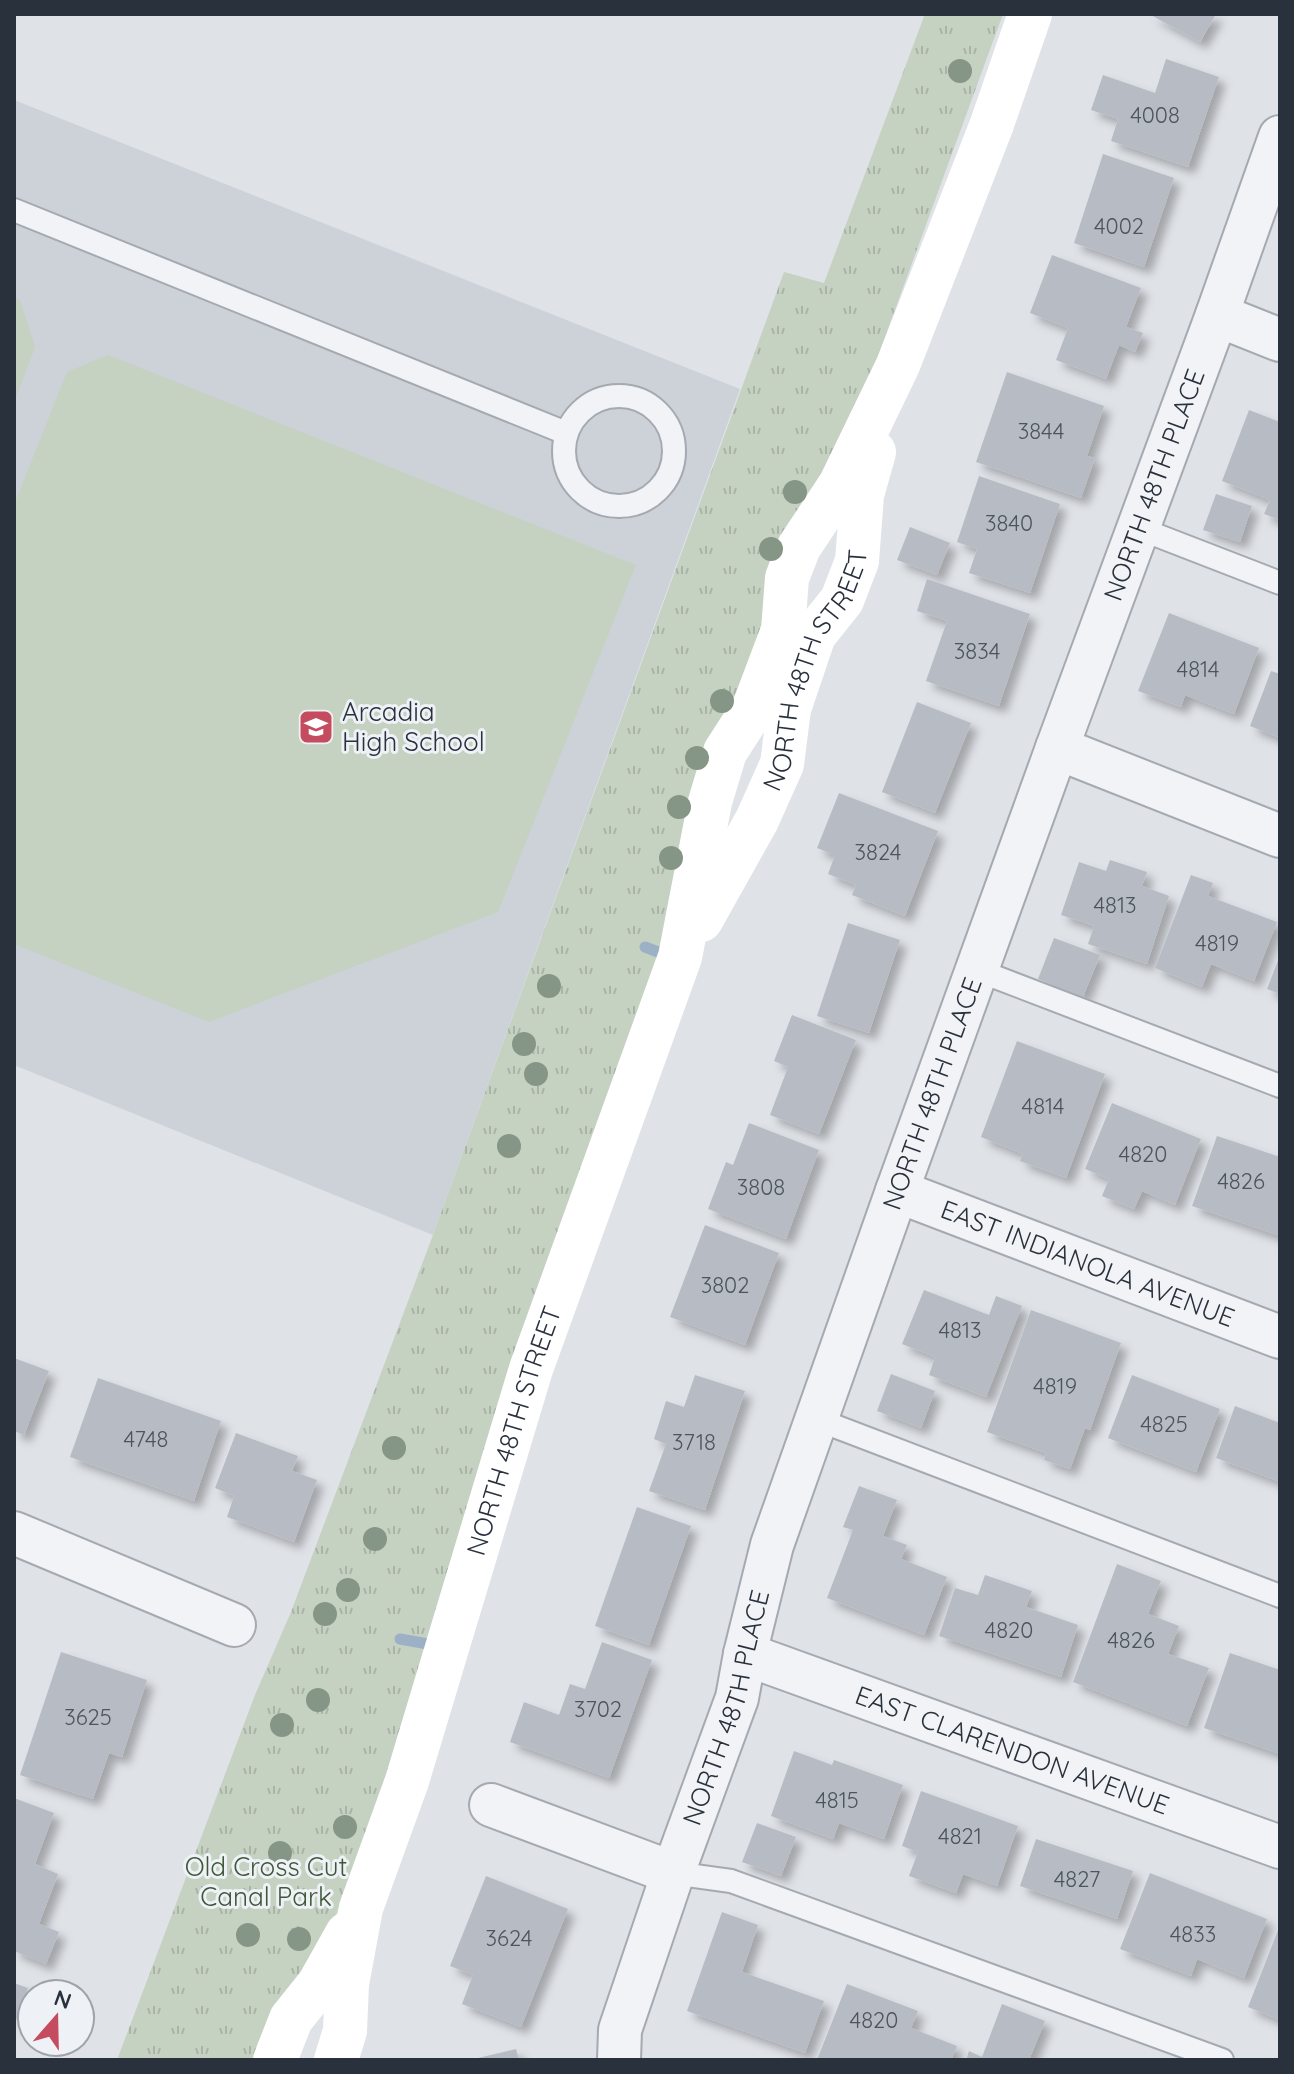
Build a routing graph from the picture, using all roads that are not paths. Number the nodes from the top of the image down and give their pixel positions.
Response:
1 (1030, 14) edge
2 (1280, 137) edge
3 (14, 210) edge
4 (1217, 315) junction
5 (1280, 340) edge
6 (898, 365) junction
7 (566, 433) junction
8 (1138, 528) junction
9 (1280, 583) edge
10 (1057, 748) junction
11 (1280, 836) edge
12 (680, 957) junction
13 (977, 970) junction
14 (1280, 1086) edge
15 (897, 1191) junction
16 (1280, 1337) edge
17 (816, 1419) junction
18 (16, 1539) edge
19 (1280, 1596) edge
20 (234, 1625) dead end
21 (745, 1654) junction
22 (491, 1805) dead end
23 (1280, 1847) edge
24 (673, 1873) junction
25 (361, 1908) junction
26 (275, 2060) edge
27 (336, 2060) edge
28 (619, 2060) edge
29 (1222, 2060) edge

1 - 6 street, NORTH 48TH STREET
2 - 4 street, NORTH 48TH PLACE
3 - 7 lane
4 - 5 street
4 - 8 street, NORTH 48TH PLACE
6 - 12 street, NORTH 48TH STREET
6 - 12 street, NORTH 48TH STREET
7 - 7 lane
8 - 9 lane
8 - 10 street, NORTH 48TH PLACE
10 - 11 street
10 - 13 street, NORTH 48TH PLACE
12 - 25 street, NORTH 48TH STREET
13 - 14 lane
13 - 15 street, NORTH 48TH PLACE
15 - 16 street, EAST INDIANOLA AVENUE
15 - 17 street, NORTH 48TH PLACE
17 - 19 lane
17 - 21 street, NORTH 48TH PLACE
18 - 20 street
21 - 23 street, EAST CLARENDON AVENUE
21 - 24 street, NORTH 48TH PLACE
22 - 24 street
24 - 28 street, NORTH 48TH PLACE
24 - 29 lane
25 - 26 street, NORTH 48TH STREET
25 - 27 street, NORTH 48TH STREET

